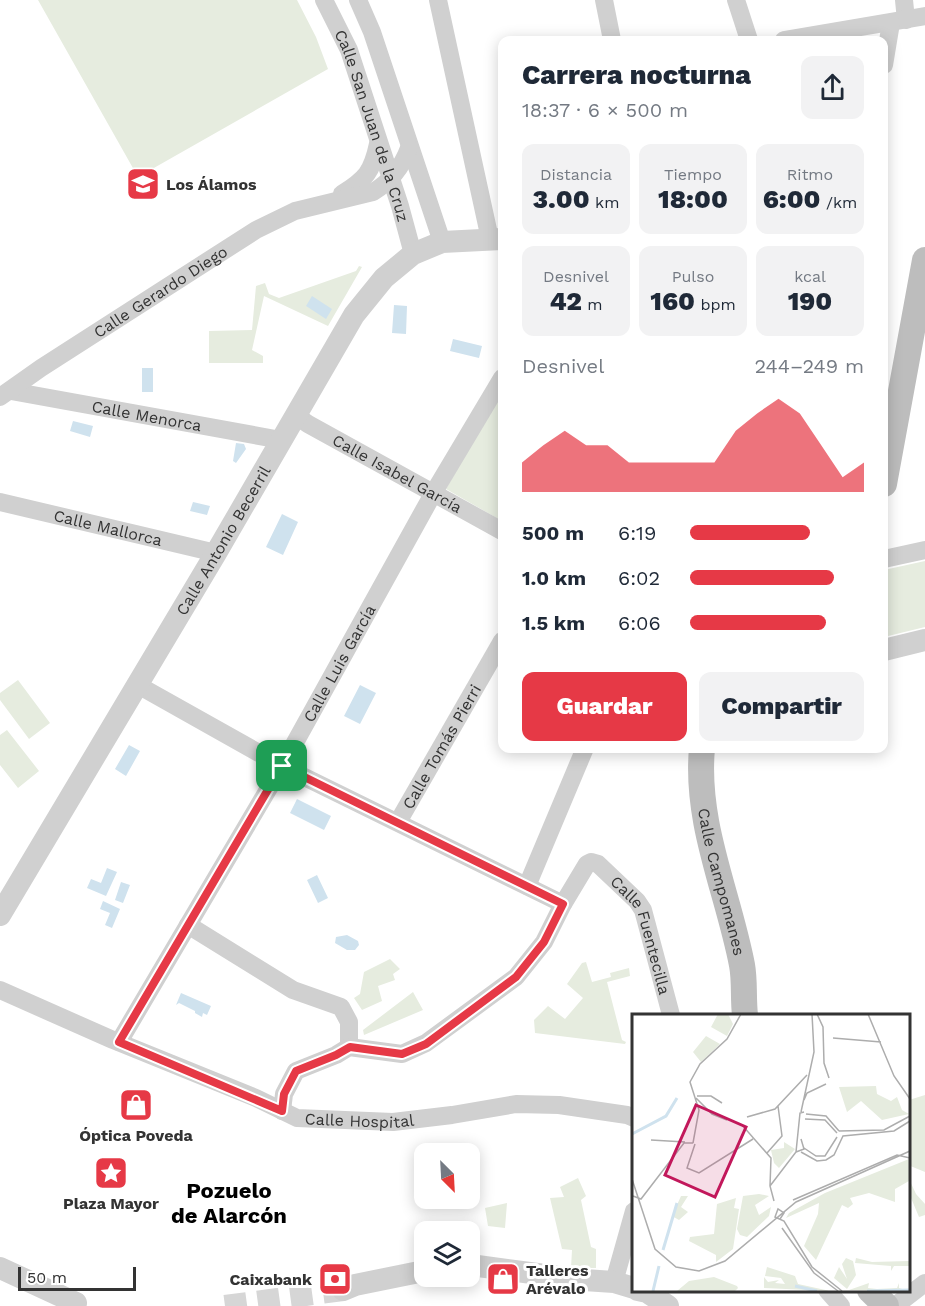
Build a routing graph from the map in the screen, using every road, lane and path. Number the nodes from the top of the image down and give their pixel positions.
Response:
1 (324, 0) edge
2 (358, 0) edge
3 (438, 0) edge
4 (604, 0) edge
5 (736, 0) edge
6 (904, 0) edge
7 (925, 16) edge
8 (898, 21) junction
9 (611, 36) edge
10 (747, 36) edge
11 (808, 36) edge
12 (888, 52) edge
13 (378, 143) junction
14 (409, 148) junction
15 (390, 179) junction
16 (373, 192) junction
17 (330, 201) junction
18 (400, 206) junction
19 (496, 239) edge
20 (442, 242) junction
21 (413, 254) junction
22 (925, 260) edge
23 (922, 297) edge
24 (498, 385) edge
25 (6, 394) edge
26 (295, 415) junction
27 (281, 440) junction
28 (888, 464) edge
29 (434, 492) junction
30 (0, 502) edge
31 (498, 529) edge
32 (925, 550) edge
33 (216, 554) junction
34 (888, 558) edge
35 (925, 640) edge
36 (498, 648) edge
37 (888, 649) edge
38 (136, 684) junction
39 (583, 753) edge
40 (702, 753) edge
41 (282, 766) junction
42 (398, 822) junction
43 (527, 886) junction
44 (563, 904) junction
45 (0, 915) edge
46 (188, 925) junction
47 (0, 990) edge
48 (671, 1014) edge
49 (745, 1014) edge
50 (119, 1042) junction
51 (350, 1047) junction
52 (282, 1111) junction
53 (632, 1118) edge
54 (632, 1222) edge
55 (480, 1266) edge
56 (0, 1268) edge
57 (414, 1273) edge
58 (925, 1283) edge
59 (621, 1285) edge
60 (343, 1290) tunnel mouth
61 (643, 1291) edge
62 (828, 1291) edge
63 (871, 1291) edge
64 (76, 1303) dead end
65 (668, 1306) edge
66 (841, 1306) edge
67 (886, 1306) edge
68 (895, 1306) edge

1 - 13 street, Calle San Juan de la Cruz
2 - 14 street, Calle San Juan de la Cruz
3 - 19 street
4 - 9 street
5 - 10 street
6 - 8 street
7 - 8 street
8 - 11 street
8 - 12 street
13 - 15 street, Calle San Juan de la Cruz
13 - 17 street, Calle Gerardo Diego
14 - 15 street, Calle Gerardo Diego
14 - 20 street, Calle San Juan de la Cruz
15 - 16 street, Calle Gerardo Diego
15 - 18 street, Calle San Juan de la Cruz
16 - 17 street, Calle Gerardo Diego
16 - 18 street
17 - 25 street, Calle Gerardo Diego
18 - 21 street, Calle San Juan de la Cruz
19 - 20 street, Calle Antonio Becerril
20 - 21 street, Calle Antonio Becerril
21 - 26 street, Calle Antonio Becerril
22 - 23 main road
23 - 28 main road
24 - 29 street, Calle Luis García
25 - 27 street, Calle Menorca
26 - 27 street, Calle Antonio Becerril
26 - 29 street, Calle Isabel García
27 - 33 street, Calle Antonio Becerril
29 - 31 street, Calle Isabel García
29 - 41 street, Calle Luis García
30 - 33 street, Calle Mallorca
32 - 34 street
33 - 38 street, Calle Antonio Becerril
35 - 37 street
36 - 42 street, Calle Tomás Pierri
38 - 41 street
38 - 45 street, Calle Antonio Becerril
39 - 43 street
40 - 49 main road, Calle Campomanes
41 - 42 street
41 - 46 street, Calle Luis García
42 - 43 street
43 - 44 street
44 - 48 street, Calle Fuentecilla
44 - 51 street
46 - 50 street, Calle Luis García
46 - 51 street
47 - 50 street, Calle Hospital
50 - 52 street, Calle Hospital
51 - 52 street
52 - 53 street, Calle Hospital
54 - 59 street
55 - 59 street
56 - 64 street
57 - 60 street
58 - 68 street
61 - 65 street
62 - 66 street
63 - 67 main road

